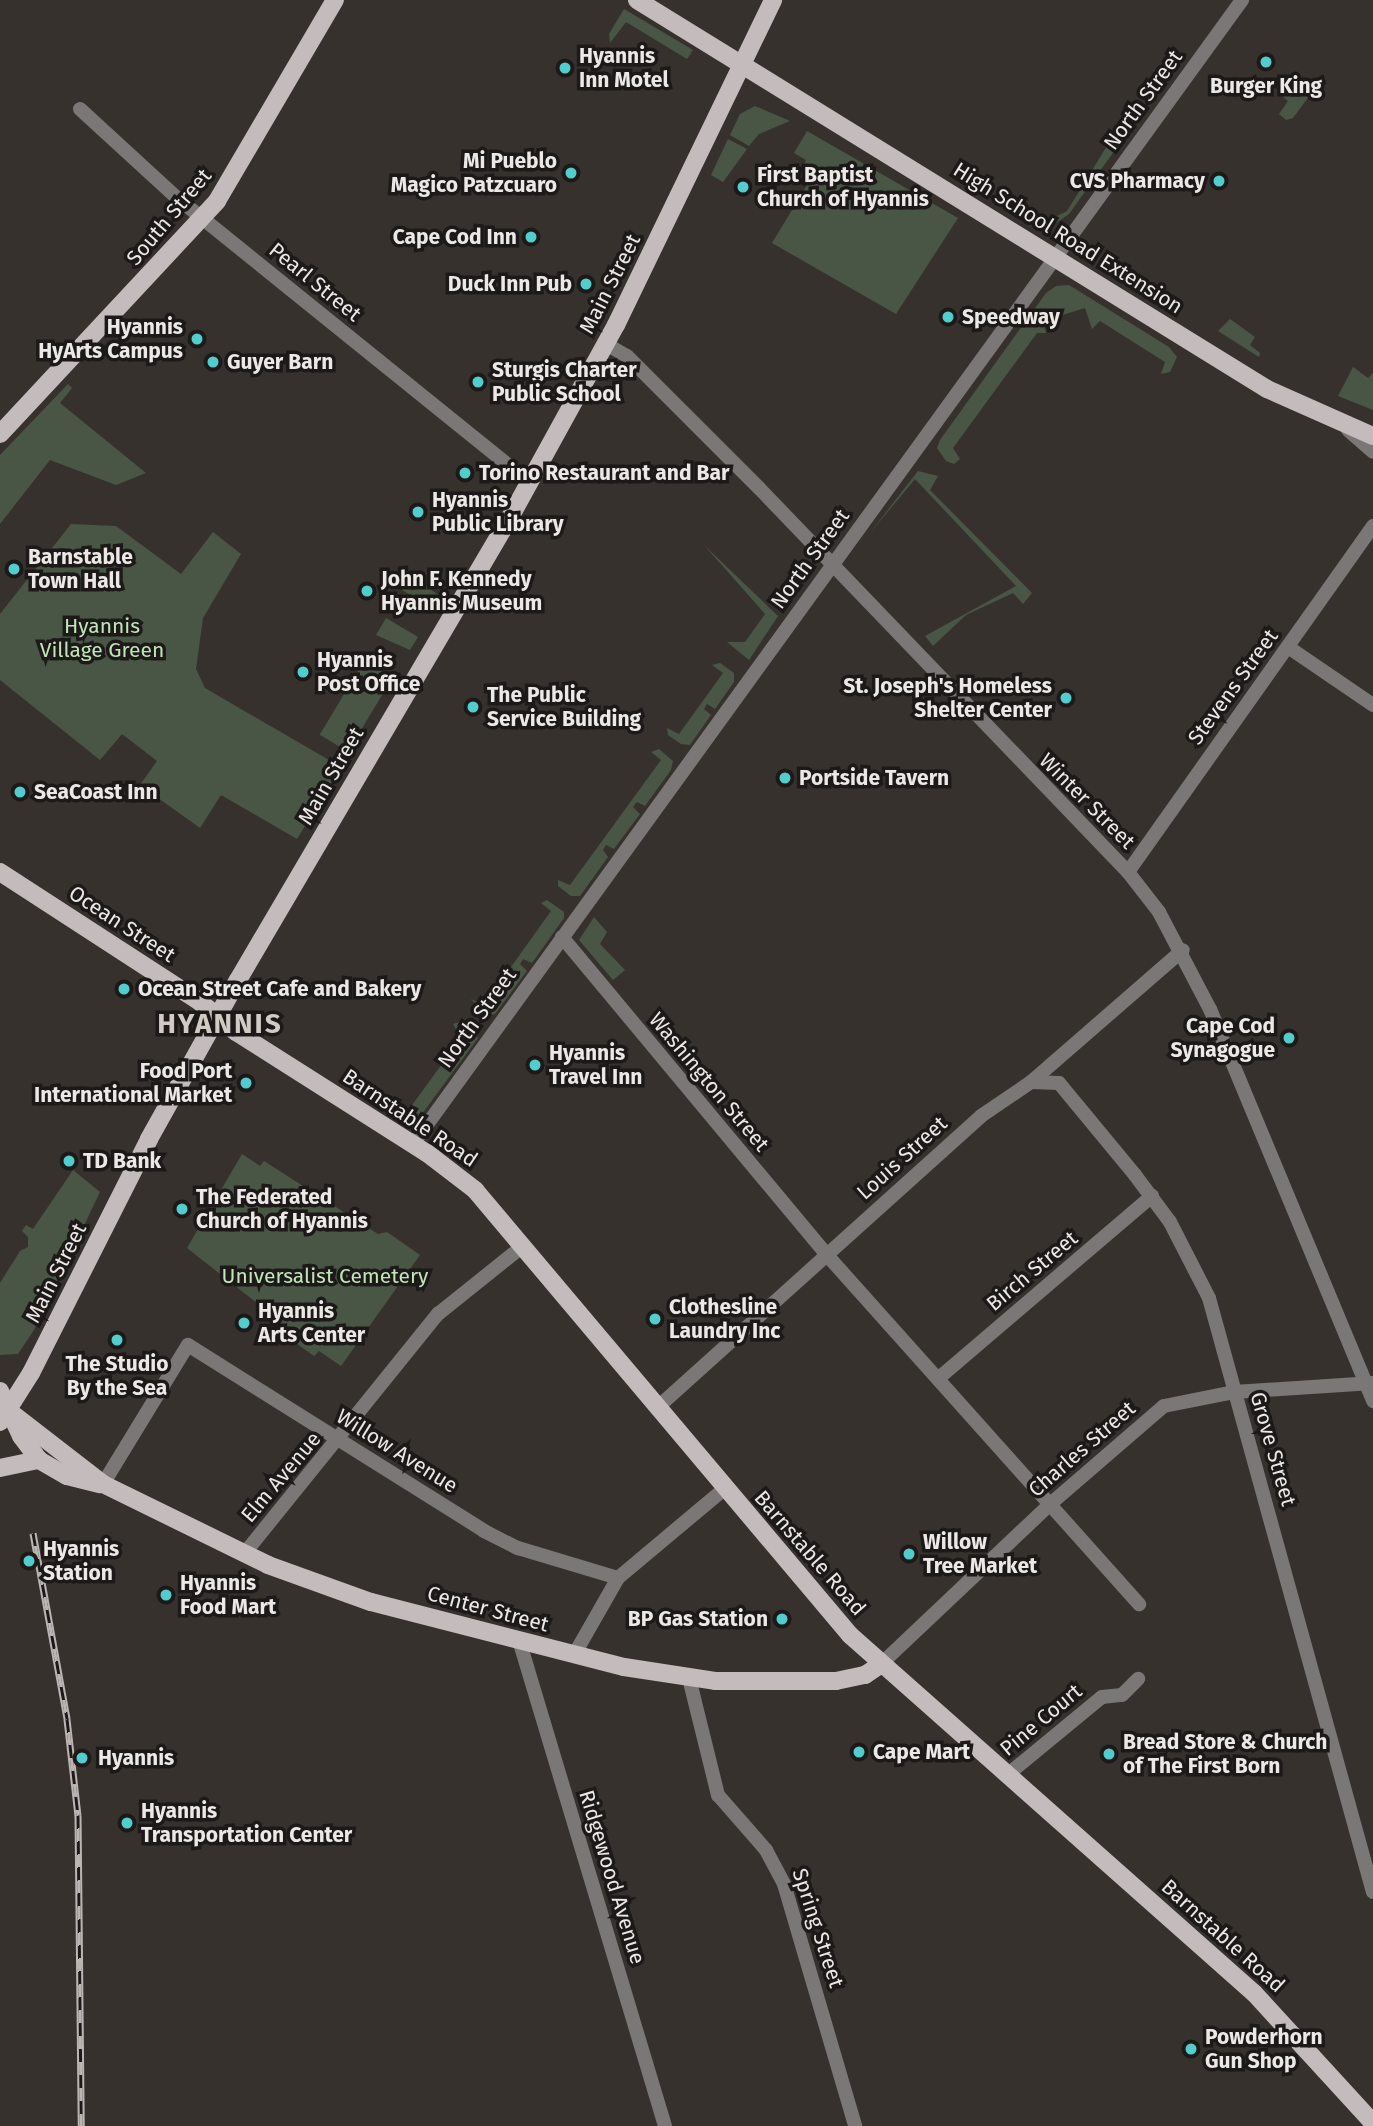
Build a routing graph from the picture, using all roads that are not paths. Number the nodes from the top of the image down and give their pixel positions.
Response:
1 (335, 0) edge
2 (636, 0) edge
3 (773, 0) edge
4 (1242, 0) edge
5 (744, 66) junction
6 (79, 109) dead end
7 (203, 218) junction
8 (1056, 256) junction
9 (606, 344) junction
10 (1341, 425) junction
11 (0, 434) edge
12 (1373, 436) edge
13 (1373, 452) edge
14 (529, 482) junction
15 (1373, 526) edge
16 (831, 564) junction
17 (1288, 647) junction
18 (1373, 705) edge
19 (0, 872) edge
20 (1128, 872) junction
21 (562, 937) junction
22 (1183, 950) junction
23 (219, 1016) junction
24 (1031, 1082) junction
25 (413, 1144) junction
26 (1152, 1196) junction
27 (523, 1246) junction
28 (826, 1254) junction
29 (940, 1377) junction
30 (1370, 1384) edge
31 (0, 1391) edge
32 (1234, 1392) junction
33 (1373, 1401) edge
34 (658, 1407) junction
35 (4, 1416) edge
36 (339, 1439) junction
37 (39, 1460) junction
38 (0, 1468) edge
39 (103, 1484) junction
40 (723, 1489) junction
41 (1048, 1506) junction
42 (244, 1554) junction
43 (618, 1578) junction
44 (1139, 1604) dead end
45 (519, 1640) junction
46 (574, 1655) junction
47 (880, 1665) junction
48 (689, 1678) junction
49 (1138, 1679) dead end
50 (1006, 1776) junction
51 (1373, 1892) edge
52 (1373, 2123) edge
53 (665, 2126) edge
54 (855, 2126) edge

1 - 7 main road, South Street
2 - 5 main road, High School Road Extension
3 - 5 main road, Main Street
4 - 8 street, North Street
5 - 8 main road, High School Road Extension
5 - 9 main road, Main Street
6 - 7 street, Pearl Street
7 - 11 main road, South Street
7 - 14 street, Pearl Street
8 - 10 main road, High School Road Extension
8 - 16 street, North Street
9 - 14 main road, Main Street
9 - 16 street, Winter Street
10 - 12 main road, High School Road Extension
10 - 13 street
14 - 23 main road, Main Street
15 - 17 street, Stevens Street
16 - 20 street, Winter Street
16 - 21 street, North Street
17 - 18 street
17 - 20 street, Stevens Street
19 - 23 main road, Ocean Street
20 - 22 street, Winter Street
21 - 25 street, North Street
21 - 28 street, Washington Street
22 - 24 street, Louis Street
22 - 30 street, Winter Street
23 - 25 main road, Barnstable Road
23 - 35 main road, Main Street
24 - 26 street, Grove Street
24 - 28 street, Louis Street
25 - 27 main road, Barnstable Road
26 - 29 street, Birch Street
26 - 32 street, Grove Street
27 - 34 main road, Barnstable Road
27 - 36 street, Elm Avenue
28 - 29 street, Washington Street
28 - 34 street, Louis Street
29 - 41 street, Washington Street
30 - 32 street, Charles Street
30 - 33 street, Winter Street
31 - 35 main road
32 - 41 street, Charles Street
32 - 51 street, Grove Street
34 - 40 main road, Barnstable Road
35 - 37 main road
35 - 39 main road, Center Street
36 - 39 street, Willow Avenue
36 - 42 street, Elm Avenue
36 - 43 street, Willow Avenue
37 - 38 main road
37 - 39 main road, Center Street
39 - 42 main road, Center Street
40 - 43 street
40 - 47 main road, Barnstable Road
41 - 44 street, Washington Street
41 - 47 street, Charles Street
42 - 45 main road, Center Street
43 - 46 street
45 - 46 main road, Center Street
45 - 53 street, Ridgewood Avenue
46 - 48 main road, Center Street
47 - 48 main road, Center Street
47 - 50 main road, Barnstable Road
48 - 54 street, Spring Street
49 - 50 street, Pine Court
50 - 52 main road, Barnstable Road

